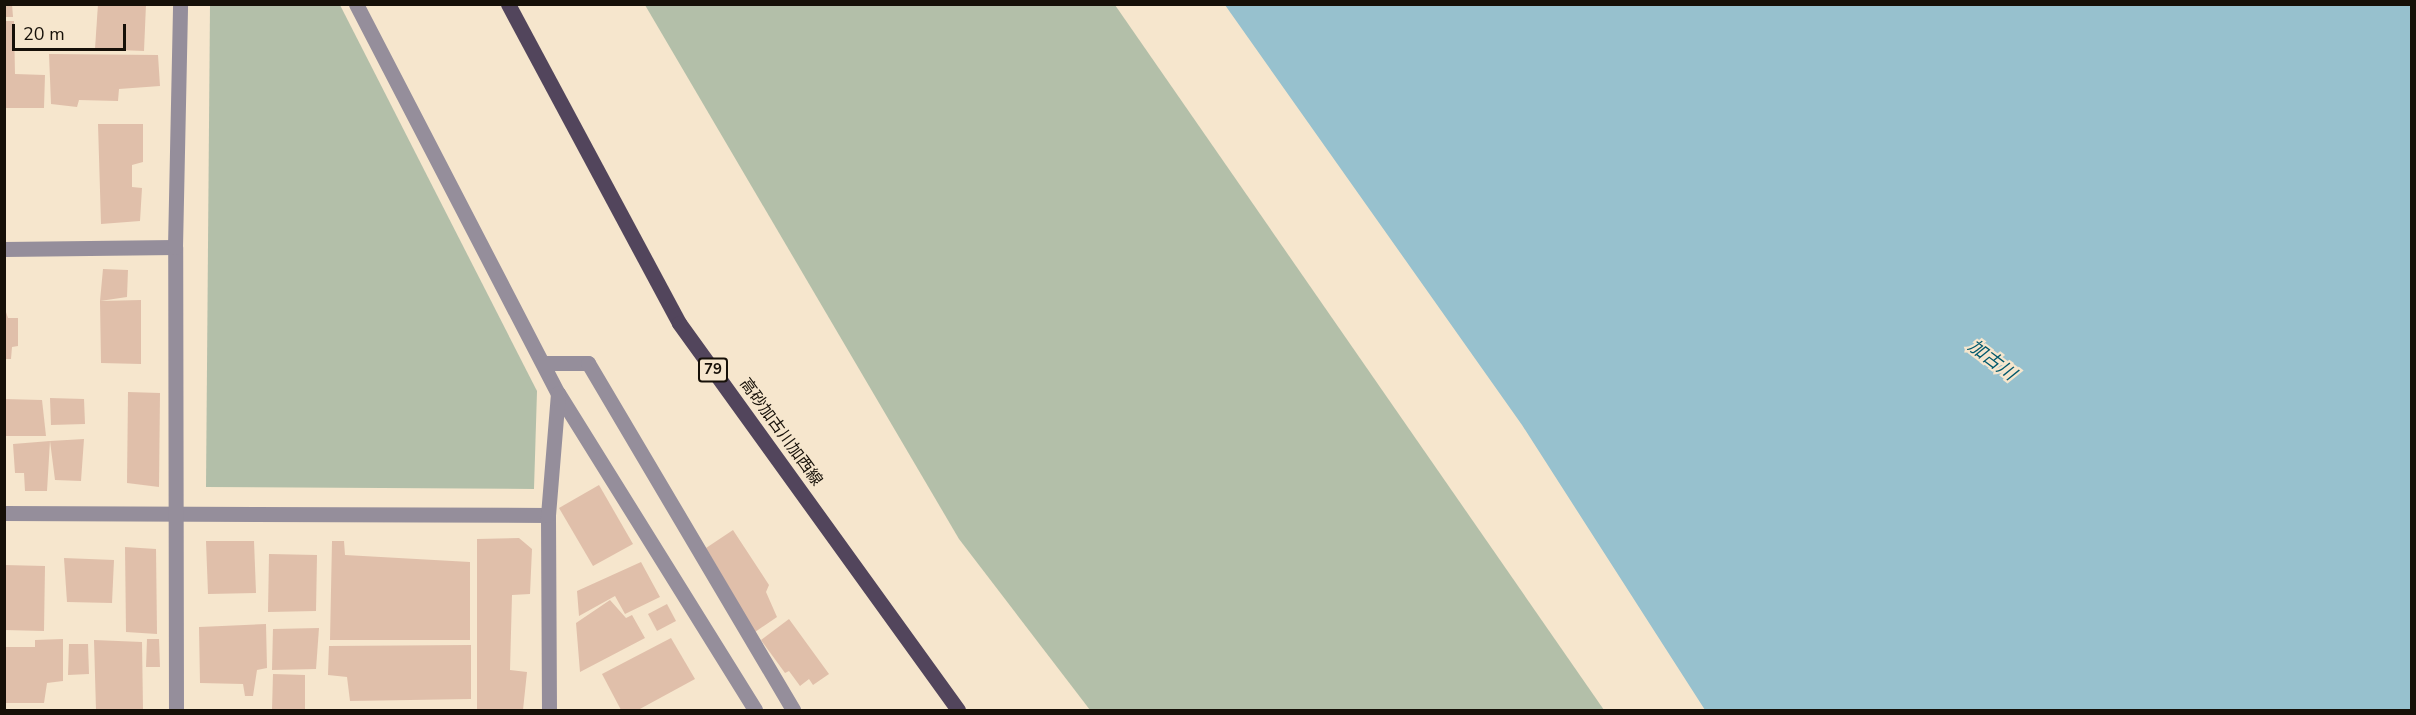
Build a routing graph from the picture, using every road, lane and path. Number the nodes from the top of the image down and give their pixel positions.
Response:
1 (180, 4) edge
2 (356, 4) edge
3 (508, 4) edge
4 (175, 246) junction
5 (4, 249) edge
6 (543, 363) junction
7 (558, 393) junction
8 (4, 513) edge
9 (176, 513) junction
10 (549, 515) junction
11 (176, 711) edge
12 (549, 711) edge
13 (754, 711) edge
14 (793, 711) edge
15 (958, 711) edge

1 - 4 street
2 - 6 street
3 - 15 main road, 高砂加古川加西線 / 79
4 - 5 street
4 - 9 street
6 - 7 street
6 - 14 street
7 - 10 street
7 - 13 street
8 - 9 street
9 - 10 street
9 - 11 street
10 - 12 street

